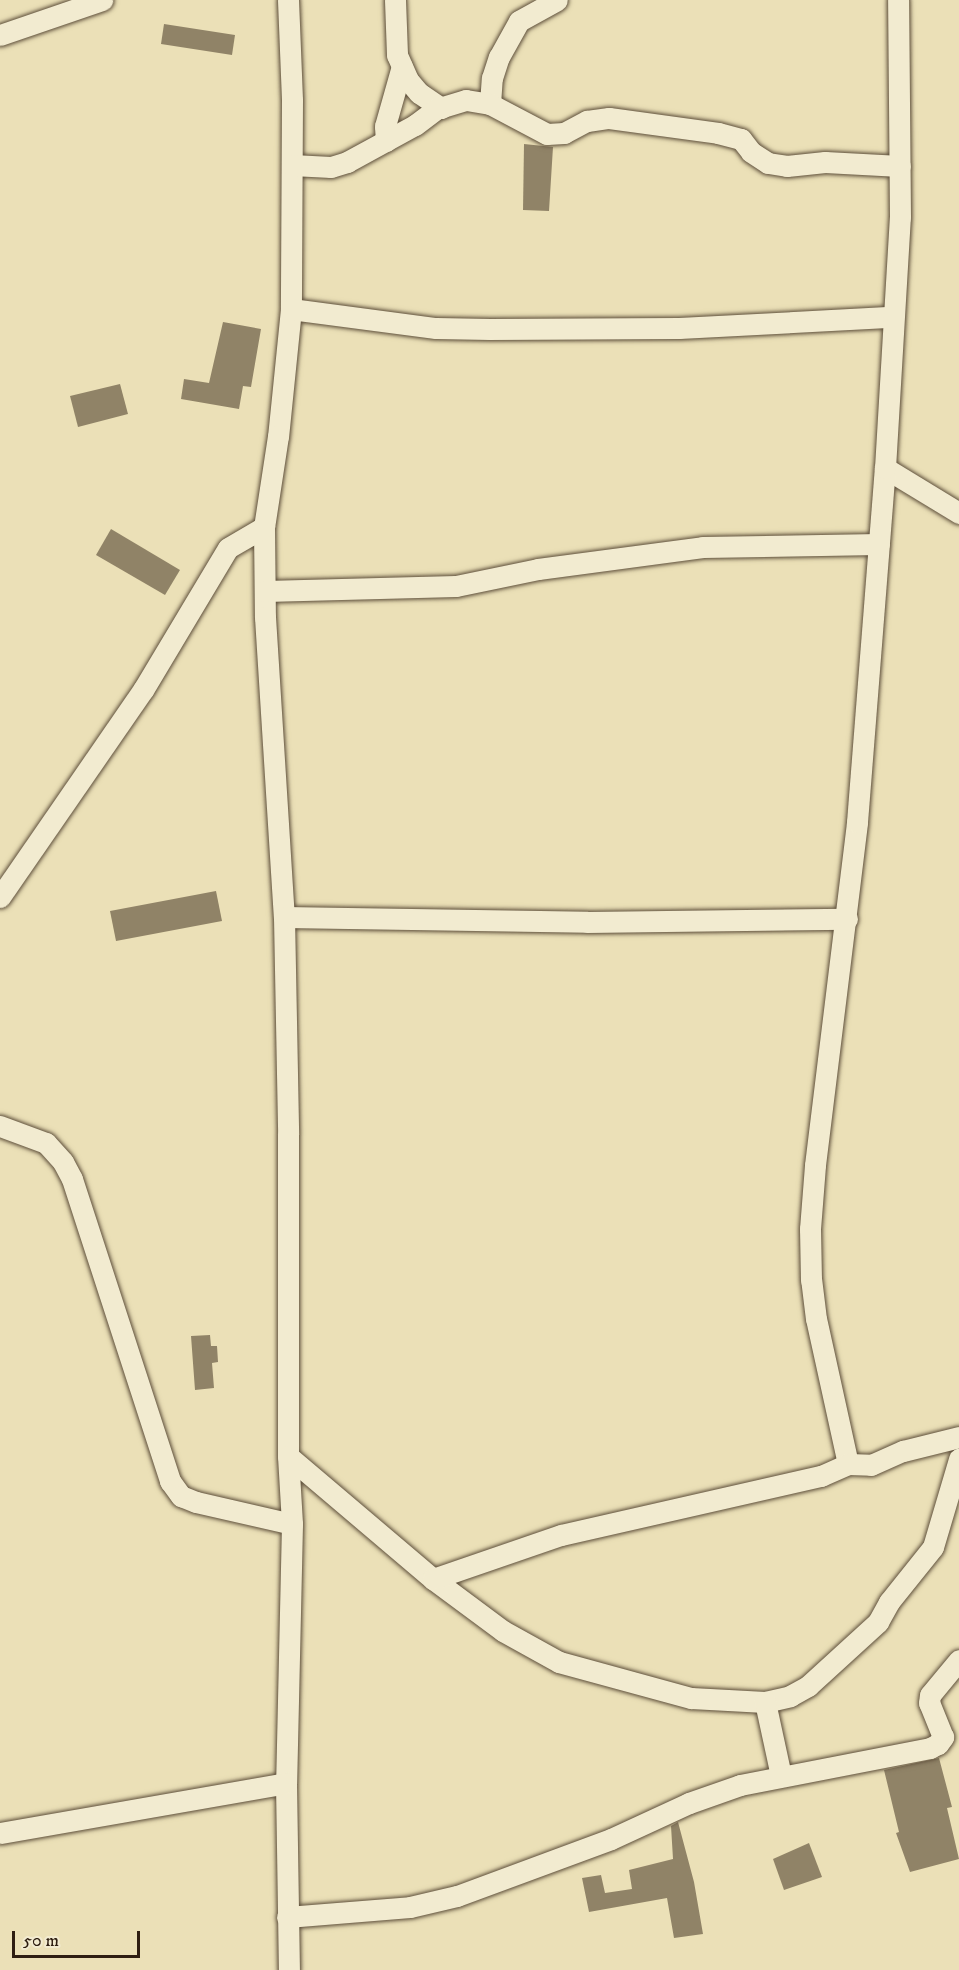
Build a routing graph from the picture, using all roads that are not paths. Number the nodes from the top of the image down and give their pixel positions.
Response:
1 (102, 0) edge
2 (288, 0) edge
3 (395, 0) edge
4 (557, 0) edge
5 (898, 0) edge
6 (0, 35) edge
7 (402, 66) junction
8 (490, 104) junction
9 (441, 108) junction
10 (386, 141) junction
11 (292, 165) junction
12 (900, 166) junction
13 (291, 309) junction
14 (892, 317) junction
15 (885, 468) junction
16 (959, 513) edge
17 (264, 527) junction
18 (879, 544) junction
19 (265, 591) junction
20 (0, 897) edge
21 (284, 917) junction
22 (847, 919) junction
23 (0, 1126) edge
24 (959, 1437) edge
25 (288, 1456) junction
26 (959, 1458) edge
27 (848, 1464) junction
28 (292, 1524) junction
29 (433, 1579) junction
30 (959, 1660) edge
31 (765, 1702) junction
32 (781, 1776) junction
33 (286, 1783) junction
34 (0, 1833) edge
35 (287, 1917) junction
36 (289, 1970) edge

1 - 6 street
2 - 11 street
3 - 7 street
4 - 8 street
5 - 12 street
7 - 9 street
7 - 10 street
8 - 9 street
8 - 12 street
9 - 10 street
10 - 11 street
11 - 13 street
12 - 14 street
13 - 14 street
13 - 17 street
14 - 15 street
15 - 16 street
15 - 18 street
17 - 19 street
17 - 20 street
18 - 19 street
18 - 22 street
19 - 21 street
21 - 22 street
21 - 25 street
22 - 27 street
23 - 28 street
24 - 27 street
25 - 28 street
25 - 29 street
26 - 31 street
27 - 29 street
28 - 33 street
29 - 31 street
30 - 32 street
31 - 32 street
32 - 35 street
33 - 34 street
33 - 35 street
35 - 36 street

